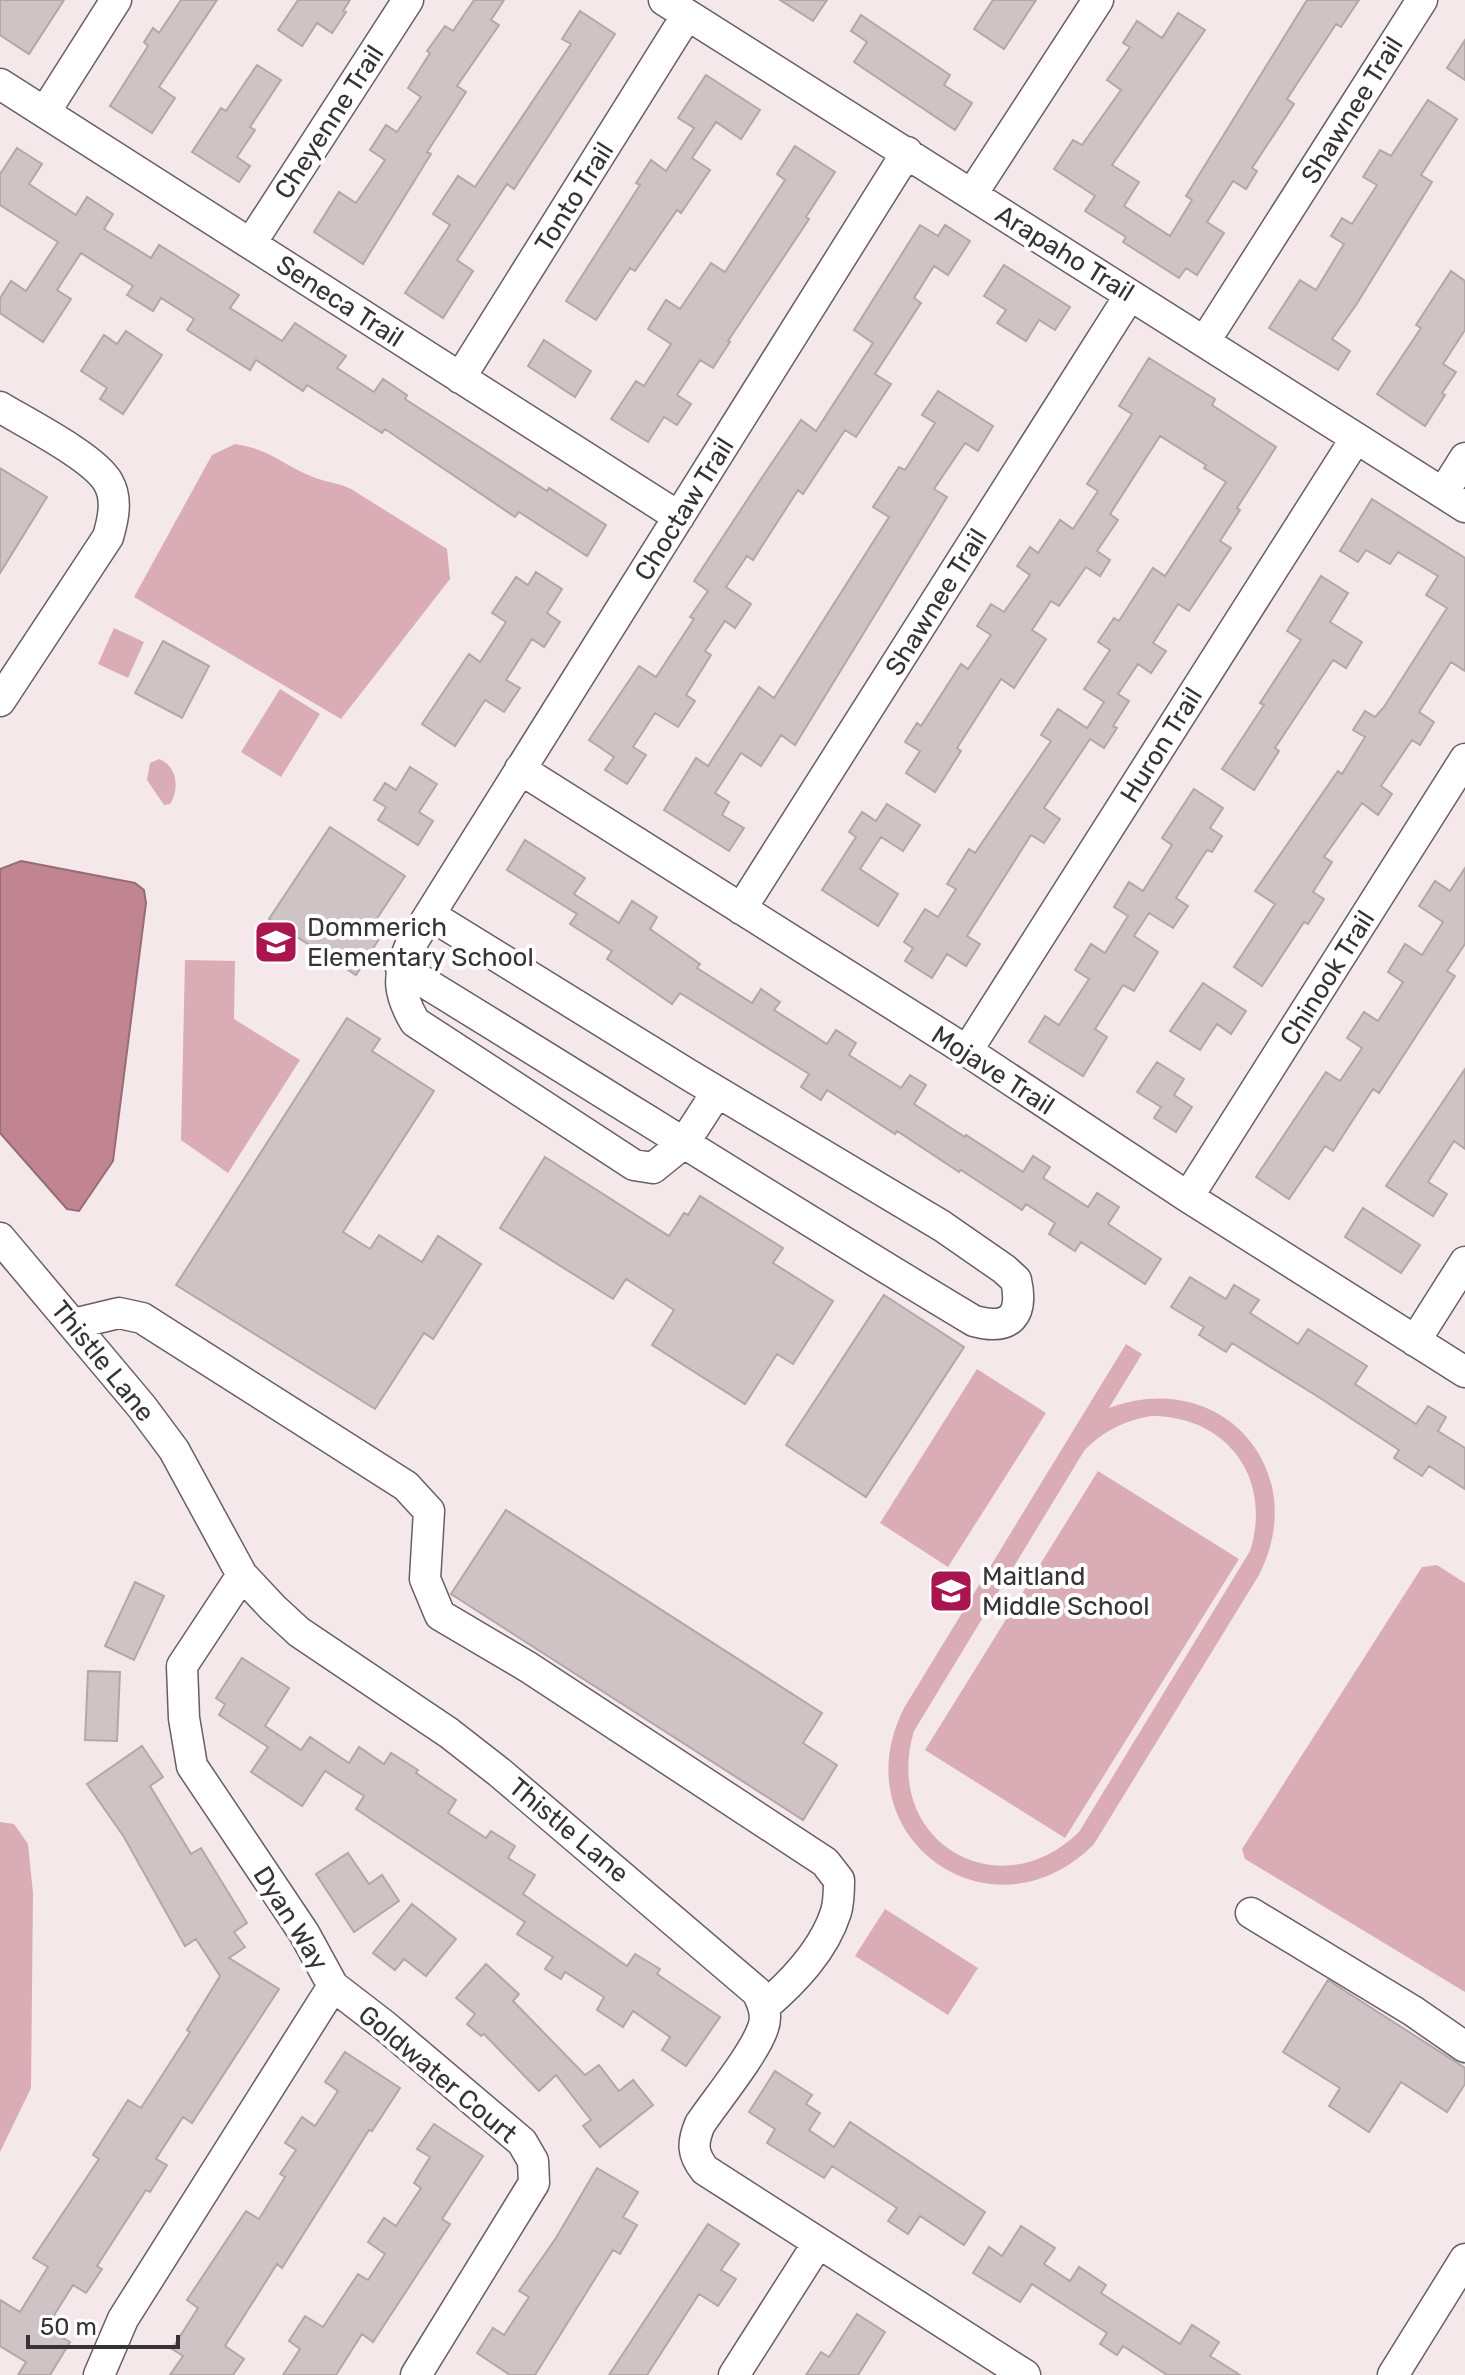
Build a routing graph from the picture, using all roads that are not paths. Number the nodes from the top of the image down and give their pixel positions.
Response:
1 (116, 0) edge
2 (408, 0) edge
3 (1098, 0) edge
4 (1422, 0) edge
5 (676, 7) edge
6 (0, 84) edge
7 (45, 112) junction
8 (907, 152) junction
9 (972, 194) junction
10 (251, 243) junction
11 (1130, 295) junction
12 (1205, 341) junction
13 (460, 378) junction
14 (0, 407) edge
15 (1356, 438) junction
16 (1465, 458) edge
17 (1454, 500) edge
18 (679, 517) junction
19 (0, 701) edge
20 (1465, 759) edge
21 (520, 769) junction
22 (741, 909) junction
23 (430, 915) junction
24 (401, 968) junction
25 (967, 1051) junction
26 (717, 1092) junction
27 (684, 1143) junction
28 (1188, 1197) junction
29 (0, 1238) edge
30 (1465, 1262) edge
31 (73, 1324) junction
32 (1415, 1341) junction
33 (1465, 1372) edge
34 (242, 1575) junction
35 (1251, 1913) dead end
36 (333, 1986) junction
37 (765, 2006) junction
38 (1465, 2047) edge
39 (818, 2243) junction
40 (1465, 2259) edge
41 (99, 2375) edge
42 (416, 2375) edge
43 (734, 2375) edge
44 (1025, 2375) edge
45 (1393, 2375) edge

1 - 7 street
2 - 10 street, Cheyenne Trail
3 - 9 street
4 - 12 street, Shawnee Trail
5 - 8 street, Arapaho Trail
5 - 13 street, Tonto Trail
6 - 7 street, Seneca Trail
7 - 10 street, Seneca Trail
8 - 9 street, Arapaho Trail
8 - 18 street, Choctaw Trail
9 - 11 street, Arapaho Trail
10 - 13 street, Seneca Trail
11 - 12 street, Arapaho Trail
11 - 22 street, Shawnee Trail
12 - 15 street, Arapaho Trail
13 - 18 street, Seneca Trail
14 - 19 street
15 - 17 street, Arapaho Trail
15 - 25 street, Huron Trail
16 - 17 street
18 - 21 street, Choctaw Trail
20 - 28 street, Chinook Trail
21 - 22 street, Mojave Trail
21 - 23 street, Choctaw Trail
22 - 25 street, Mojave Trail
23 - 24 street, Choctaw Trail
23 - 26 street
24 - 27 street
24 - 27 street
25 - 28 street, Mojave Trail
26 - 27 street
26 - 27 street
28 - 32 street, Mojave Trail
29 - 31 street, Thistle Lane
30 - 32 street
31 - 34 street, Thistle Lane
31 - 37 street
32 - 33 street, Mojave Trail
34 - 36 street, Dyan Way
34 - 37 street, Thistle Lane
35 - 38 street
36 - 41 street, Dyan Way
36 - 42 street, Goldwater Court
37 - 39 street
39 - 43 street
39 - 44 street
40 - 45 street

